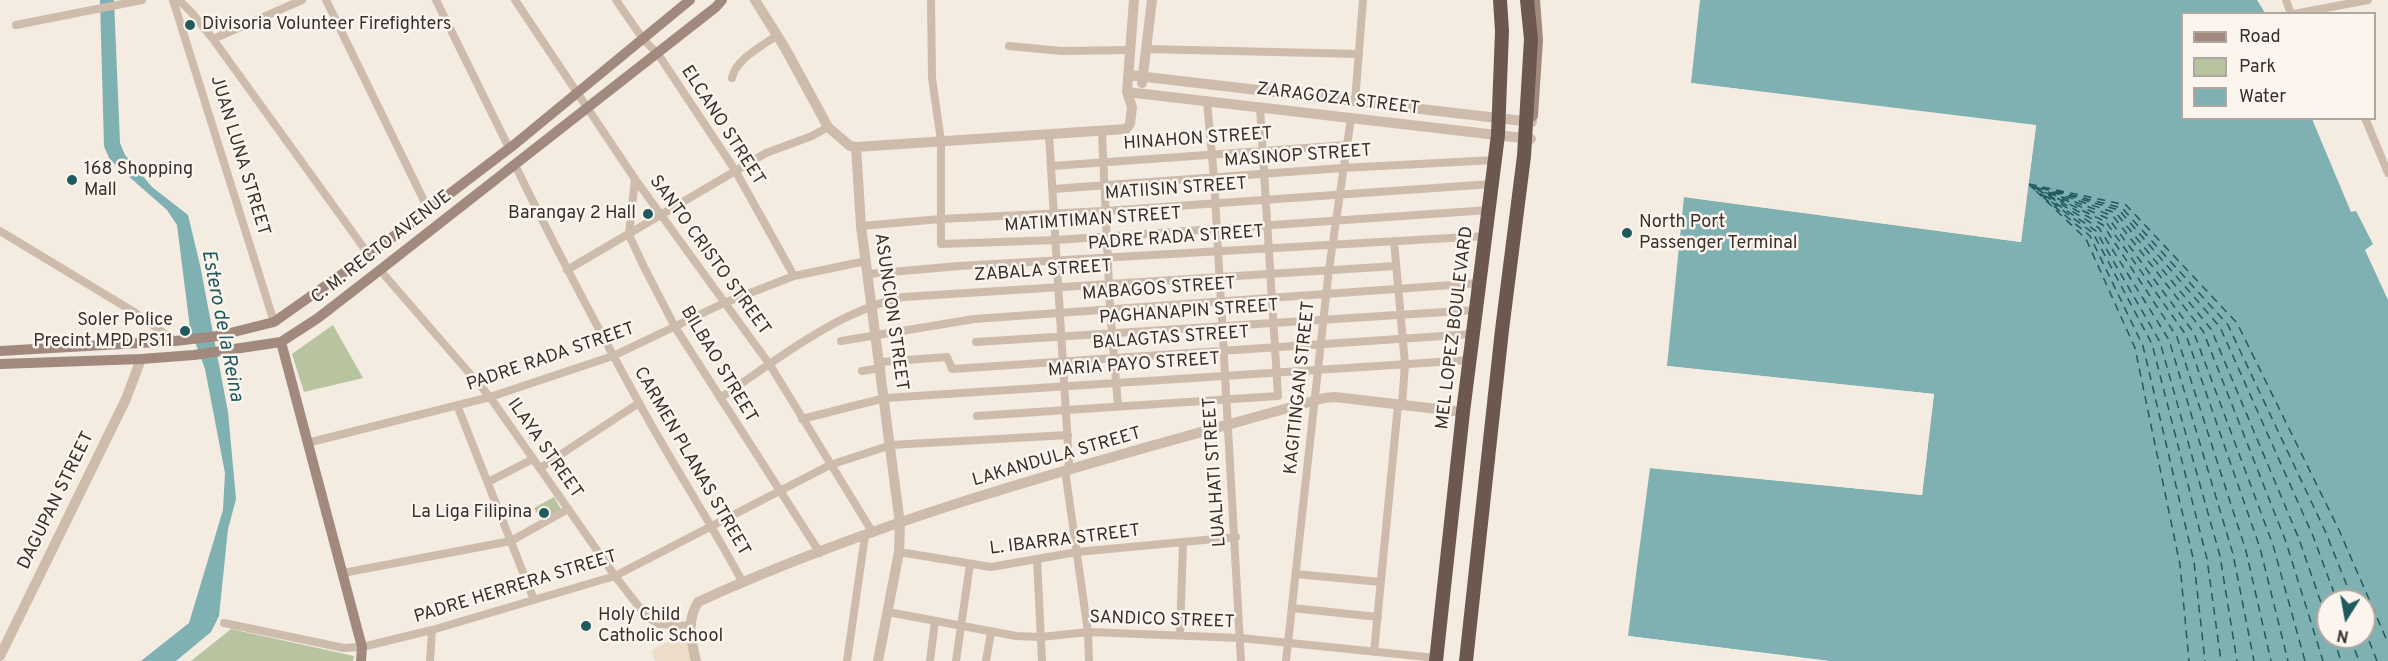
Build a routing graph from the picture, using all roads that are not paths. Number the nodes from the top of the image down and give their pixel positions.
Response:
1 (142, 0) edge
2 (173, 0) edge
3 (179, 0) edge
4 (302, 0) edge
5 (326, 0) edge
6 (436, 0) edge
7 (515, 0) edge
8 (616, 0) edge
9 (690, 0) edge
10 (755, 0) edge
11 (1134, 0) edge
12 (1152, 0) edge
13 (1364, 0) edge
14 (1500, 0) edge
15 (1527, 0) edge
16 (1535, 0) edge
17 (2368, 0) edge
18 (931, 1) edge
19 (719, 2) edge
20 (2304, 12) edge
21 (16, 25) dead end
22 (776, 36) junction
23 (213, 39) junction
24 (643, 39) junction
25 (1009, 46) dead end
26 (1146, 49) junction
27 (1130, 50) junction
28 (658, 54) junction
29 (1359, 54) junction
30 (1129, 75) junction
31 (1143, 77) junction
32 (732, 78) dead end
33 (576, 92) junction
34 (1127, 92) junction
35 (1141, 94) junction
36 (1207, 101) junction
37 (1355, 102) junction
38 (1132, 107) junction
39 (588, 108) junction
40 (1260, 108) junction
41 (1351, 118) junction
42 (1498, 118) junction
43 (2366, 120) edge
44 (1529, 122) junction
45 (828, 127) junction
46 (1102, 132) junction
47 (1049, 135) junction
48 (1498, 135) junction
49 (1528, 139) junction
50 (941, 141) junction
51 (1347, 145) junction
52 (856, 147) junction
53 (508, 148) junction
54 (1263, 150) junction
55 (1211, 154) junction
56 (1495, 160) junction
57 (1104, 161) junction
58 (515, 165) junction
59 (1052, 166) junction
60 (1343, 168) junction
61 (735, 171) junction
62 (2388, 173) edge
63 (1264, 175) junction
64 (634, 178) junction
65 (1214, 178) junction
66 (1492, 184) junction
67 (1104, 186) junction
68 (1053, 189) junction
69 (1339, 195) junction
70 (1266, 199) junction
71 (1215, 203) junction
72 (428, 209) junction
73 (1489, 210) junction
74 (1105, 211) junction
75 (661, 214) junction
76 (1055, 214) junction
77 (940, 219) junction
78 (1335, 220) junction
79 (1268, 225) junction
80 (861, 226) junction
81 (1215, 228) junction
82 (0, 231) edge
83 (629, 235) junction
84 (1106, 236) junction
85 (1486, 236) junction
86 (1056, 240) junction
87 (1394, 241) junction
88 (1332, 245) junction
89 (1269, 249) junction
90 (1217, 252) junction
91 (369, 255) junction
92 (1109, 259) junction
93 (866, 261) junction
94 (1058, 262) junction
95 (1396, 266) junction
96 (1329, 269) junction
97 (380, 270) junction
98 (567, 270) junction
99 (1272, 273) junction
100 (868, 274) junction
101 (794, 276) junction
102 (1218, 276) junction
103 (1110, 283) junction
104 (1480, 283) junction
105 (1059, 287) junction
106 (1398, 290) junction
107 (1326, 295) junction
108 (1273, 298) junction
109 (1220, 302) junction
110 (724, 303) junction
111 (872, 305) junction
112 (1110, 308) junction
113 (1476, 310) junction
114 (1060, 312) junction
115 (1400, 315) junction
116 (1323, 320) junction
117 (274, 322) junction
118 (1274, 322) junction
119 (1222, 326) junction
120 (675, 327) junction
121 (1112, 333) junction
122 (1473, 334) junction
123 (876, 335) junction
124 (1062, 335) junction
125 (1402, 339) junction
126 (175, 341) junction
127 (841, 341) dead end
128 (281, 342) junction
129 (976, 342) dead end
130 (1321, 344) junction
131 (1276, 347) junction
132 (0, 351) edge
133 (1223, 351) junction
134 (614, 356) junction
135 (1114, 358) junction
136 (141, 359) junction
137 (1470, 360) junction
138 (1063, 361) junction
139 (0, 364) edge
140 (1405, 364) junction
141 (770, 365) junction
142 (880, 365) junction
143 (1318, 370) junction
144 (862, 371) dead end
145 (1278, 372) junction
146 (1225, 375) junction
147 (1116, 382) junction
148 (1065, 385) junction
149 (490, 397) junction
150 (720, 398) junction
151 (885, 398) junction
152 (1226, 400) junction
153 (1314, 401) junction
154 (639, 403) junction
155 (457, 405) junction
156 (1400, 405) junction
157 (1118, 406) junction
158 (1066, 410) junction
159 (1463, 412) junction
160 (977, 416) dead end
161 (802, 419) junction
162 (1228, 425) junction
163 (1068, 435) junction
164 (307, 443) junction
165 (891, 446) junction
166 (533, 459) junction
167 (830, 465) junction
168 (540, 468) junction
169 (1067, 471) junction
170 (488, 482) junction
171 (781, 492) junction
172 (568, 509) junction
173 (900, 524) junction
174 (712, 526) junction
175 (869, 534) junction
176 (1236, 537) junction
177 (511, 541) junction
178 (1183, 543) junction
179 (899, 552) junction
180 (1077, 552) junction
181 (819, 553) junction
182 (1037, 560) junction
183 (969, 564) junction
184 (343, 573) junction
185 (1296, 574) junction
186 (615, 576) junction
187 (1381, 582) junction
188 (743, 583) junction
189 (534, 600) junction
190 (1292, 608) junction
191 (888, 612) junction
192 (1378, 617) junction
193 (935, 621) junction
194 (224, 622) dead end
195 (961, 626) junction
196 (689, 627) junction
197 (432, 630) junction
198 (991, 632) junction
199 (1088, 632) junction
200 (1180, 635) junction
201 (1041, 637) junction
202 (1241, 638) junction
203 (1288, 643) junction
204 (362, 647) junction
205 (1354, 650) junction
206 (1374, 652) junction
207 (0, 656) edge
208 (1436, 660) edge
209 (361, 661) edge
210 (430, 661) edge
211 (696, 661) edge
212 (847, 661) edge
213 (878, 661) edge
214 (930, 661) edge
215 (956, 661) edge
216 (987, 661) edge
217 (1042, 661) edge
218 (1089, 661) edge
219 (1241, 661) edge
220 (1286, 661) edge
221 (1352, 661) edge
222 (1466, 661) edge

1 - 21 street
2 - 117 street, JUAN LUNA STREET
3 - 23 street
4 - 23 street
5 - 72 street
6 - 53 street
7 - 33 street, SANTO CRISTO STREET
8 - 24 street, ELCANO STREET
9 - 24 main road, C. M. RECTO AVENUE
10 - 22 street
11 - 27 street
12 - 26 street
13 - 29 street
14 - 42 highway, MEL LOPEZ BOULEVARD
15 - 44 highway
16 - 44 main road
17 - 20 street
18 - 50 street, MATIMTIMAN STREET
19 - 28 main road, C. M. RECTO AVENUE
22 - 32 street
22 - 45 street
23 - 91 street
24 - 28 street, ELCANO STREET
24 - 33 main road, C. M. RECTO AVENUE
25 - 27 street
26 - 29 street
26 - 31 street
27 - 30 street
28 - 39 main road, C. M. RECTO AVENUE
28 - 61 street, ELCANO STREET
29 - 37 street
30 - 31 street, ZARAGOZA STREET
30 - 34 street
31 - 35 street
31 - 37 street, ZARAGOZA STREET
33 - 39 street, SANTO CRISTO STREET
33 - 53 main road, C. M. RECTO AVENUE
34 - 35 street, ZARAGOZA STREET
34 - 38 street
35 - 36 street, ZARAGOZA STREET
35 - 38 street
36 - 40 street, ZARAGOZA STREET
36 - 55 street, LUALHATI STREET
37 - 42 street, ZARAGOZA STREET
38 - 46 street
39 - 58 main road, C. M. RECTO AVENUE
39 - 64 street, SANTO CRISTO STREET
40 - 41 street, ZARAGOZA STREET
40 - 54 street
41 - 48 street, ZARAGOZA STREET
41 - 51 street, KAGITINGAN STREET
42 - 44 street, ZARAGOZA STREET
42 - 48 highway, MEL LOPEZ BOULEVARD
43 - 62 street
44 - 49 highway
45 - 52 street
45 - 61 street
46 - 47 street
46 - 57 street
47 - 50 street
47 - 59 street
48 - 49 street, ZARAGOZA STREET
48 - 56 highway, MEL LOPEZ BOULEVARD
49 - 222 highway
50 - 52 street
50 - 77 street, MATIMTIMAN STREET
51 - 54 street, HINAHON STREET
51 - 60 street, KAGITINGAN STREET
52 - 80 street, ASUNCION STREET
53 - 72 main road, C. M. RECTO AVENUE
54 - 55 street, HINAHON STREET
54 - 63 street
55 - 57 street, HINAHON STREET
55 - 65 street, LUALHATI STREET
56 - 60 street, MASINOP STREET
56 - 66 highway, MEL LOPEZ BOULEVARD
57 - 59 street, HINAHON STREET
57 - 67 street
58 - 97 main road, C. M. RECTO AVENUE
58 - 98 street, CARMEN PLANAS STREET
59 - 68 street
60 - 63 street, MASINOP STREET
60 - 69 street, KAGITINGAN STREET
61 - 75 street
61 - 101 street, ELCANO STREET
63 - 65 street, MASINOP STREET
63 - 70 street
64 - 75 street, SANTO CRISTO STREET
64 - 83 street
65 - 67 street, MASINOP STREET
65 - 71 street, LUALHATI STREET
66 - 69 street, MATIISIN STREET
66 - 73 highway, MEL LOPEZ BOULEVARD
67 - 68 street, MASINOP STREET
67 - 74 street
68 - 76 street
69 - 70 street, MATIISIN STREET
69 - 78 street, KAGITINGAN STREET
70 - 71 street, MATIISIN STREET
70 - 79 street
71 - 74 street, MATIISIN STREET
71 - 81 street, LUALHATI STREET
72 - 91 main road, C. M. RECTO AVENUE
73 - 78 street, MATIMTIMAN STREET
73 - 85 highway, MEL LOPEZ BOULEVARD
74 - 76 street, MATIISIN STREET
74 - 84 street
75 - 83 street
75 - 110 street, SANTO CRISTO STREET
76 - 77 street, MATIISIN STREET
76 - 86 street
77 - 80 street, MATIISIN STREET
77 - 86 street, MATIMTIMAN STREET
78 - 79 street, MATIMTIMAN STREET
78 - 88 street, KAGITINGAN STREET
79 - 81 street, MATIMTIMAN STREET
79 - 89 street
80 - 93 street, ASUNCION STREET
81 - 84 street, MATIMTIMAN STREET
81 - 90 street, LUALHATI STREET
82 - 126 street
83 - 98 street
83 - 120 street, BILBAO STREET
84 - 86 street, MATIMTIMAN STREET
84 - 92 street
85 - 87 street, PADRE RADA STREET
85 - 104 highway, MEL LOPEZ BOULEVARD
86 - 94 street
87 - 88 street, PADRE RADA STREET
87 - 95 street
88 - 89 street, PADRE RADA STREET
88 - 96 street, KAGITINGAN STREET
89 - 90 street, PADRE RADA STREET
89 - 99 street
90 - 92 street, PADRE RADA STREET
90 - 102 street, LUALHATI STREET
91 - 117 main road, C. M. RECTO AVENUE
92 - 94 street, PADRE RADA STREET
92 - 103 street
93 - 100 street, ASUNCION STREET
93 - 101 street, PADRE RADA STREET
94 - 100 street, PADRE RADA STREET
94 - 105 street
95 - 96 street, ZABALA STREET
95 - 106 street
96 - 99 street, ZABALA STREET
96 - 107 street, KAGITINGAN STREET
97 - 128 main road, C. M. RECTO AVENUE
97 - 149 street, ILAYA STREET
98 - 134 street, CARMEN PLANAS STREET
99 - 102 street, ZABALA STREET
99 - 108 street
100 - 111 street, ASUNCION STREET
101 - 110 street, PADRE RADA STREET
102 - 103 street, ZABALA STREET
102 - 109 street, LUALHATI STREET
103 - 105 street, ZABALA STREET
103 - 112 street
104 - 106 street, MABAGOS STREET
104 - 113 highway, MEL LOPEZ BOULEVARD
105 - 111 street, ZABALA STREET
105 - 114 street
106 - 107 street, MABAGOS STREET
106 - 115 street
107 - 108 street, MABAGOS STREET
107 - 116 street, KAGITINGAN STREET
108 - 109 street, MABAGOS STREET
108 - 118 street
109 - 112 street, MABAGOS STREET
109 - 119 street, LUALHATI STREET
110 - 120 street, PADRE RADA STREET
110 - 141 street, SANTO CRISTO STREET
111 - 123 street, ASUNCION STREET
111 - 141 street, ZABALA STREET
112 - 114 street, MABAGOS STREET
112 - 121 street
113 - 115 street, PAGHANAPIN STREET
113 - 122 highway, MEL LOPEZ BOULEVARD
114 - 123 street, MABAGOS STREET
114 - 124 street
115 - 116 street, PAGHANAPIN STREET
115 - 125 street
116 - 118 street, PAGHANAPIN STREET
116 - 130 street, KAGITINGAN STREET
117 - 126 main road, C. M. RECTO AVENUE
118 - 119 street, PAGHANAPIN STREET
118 - 131 street
119 - 121 street, PAGHANAPIN STREET
119 - 133 street, LUALHATI STREET
120 - 134 street, PADRE RADA STREET
120 - 150 street, BILBAO STREET
121 - 124 street, PAGHANAPIN STREET
121 - 135 street
122 - 125 street, BALAGTAS STREET
122 - 137 highway, MEL LOPEZ BOULEVARD
123 - 127 street, MABAGOS STREET
123 - 142 street, ASUNCION STREET
124 - 129 street, PAGHANAPIN STREET
124 - 138 street
125 - 130 street, BALAGTAS STREET
125 - 140 street
126 - 132 main road, C. M. RECTO AVENUE
128 - 136 main road, C. M. RECTO AVENUE
128 - 164 main road
130 - 131 street, BALAGTAS STREET
130 - 143 street, KAGITINGAN STREET
131 - 133 street, BALAGTAS STREET
131 - 145 street
133 - 135 street, BALAGTAS STREET
133 - 146 street, LUALHATI STREET
134 - 149 street, PADRE RADA STREET
134 - 154 street, CARMEN PLANAS STREET
135 - 138 street, BALAGTAS STREET
135 - 147 street
136 - 139 main road, C. M. RECTO AVENUE
136 - 207 street, DAGUPAN STREET
137 - 140 street, MARIA PAYO STREET
137 - 159 highway, MEL LOPEZ BOULEVARD
138 - 142 street, BALAGTAS STREET
138 - 148 street
140 - 143 street, MARIA PAYO STREET
140 - 156 street
141 - 150 street, ZABALA STREET
141 - 161 street, SANTO CRISTO STREET
142 - 144 street, BALAGTAS STREET
142 - 151 street, ASUNCION STREET
143 - 145 street, MARIA PAYO STREET
143 - 153 street, KAGITINGAN STREET
145 - 146 street, MARIA PAYO STREET
145 - 152 street
146 - 147 street, MARIA PAYO STREET
146 - 152 street, LUALHATI STREET
147 - 148 street, MARIA PAYO STREET
147 - 157 street
148 - 151 street, MARIA PAYO STREET
148 - 158 street
149 - 155 street, PADRE RADA STREET
149 - 166 street, ILAYA STREET
150 - 171 street, BILBAO STREET
151 - 161 street, MARIA PAYO STREET
151 - 165 street, ASUNCION STREET
152 - 157 street
152 - 162 street, LUALHATI STREET
153 - 156 street, LAKANDULA STREET
153 - 162 street, LAKANDULA STREET
153 - 185 street, KAGITINGAN STREET
154 - 168 street
154 - 174 street, CARMEN PLANAS STREET
155 - 164 street, PADRE RADA STREET
155 - 170 street
156 - 159 street, LAKANDULA STREET
156 - 187 street
157 - 158 street
158 - 160 street
158 - 163 street
159 - 208 highway, MEL LOPEZ BOULEVARD
161 - 167 street, SANTO CRISTO STREET
162 - 169 street, LAKANDULA STREET
162 - 176 street, LUALHATI STREET
163 - 165 street, PADRE HERRERA STREET
163 - 169 street
164 - 184 main road
165 - 167 street, PADRE HERRERA STREET
165 - 173 street, ASUNCION STREET
166 - 168 street, ILAYA STREET
166 - 170 street
167 - 171 street, PADRE HERRERA STREET
167 - 175 street, SANTO CRISTO STREET
168 - 172 street, ILAYA STREET
169 - 173 street, LAKANDULA STREET
169 - 180 street
170 - 177 street
171 - 174 street, PADRE HERRERA STREET
171 - 181 street, BILBAO STREET
172 - 177 street
172 - 186 street, ILAYA STREET
173 - 175 street, LAKANDULA STREET
173 - 179 street, ASUNCION STREET
174 - 186 street, PADRE HERRERA STREET
174 - 188 street, CARMEN PLANAS STREET
175 - 181 street, LAKANDULA STREET
175 - 212 street
176 - 178 street, L. IBARRA STREET
176 - 202 street, LUALHATI STREET
177 - 184 street
177 - 189 street
178 - 180 street, L. IBARRA STREET
178 - 200 street
179 - 183 street, L. IBARRA STREET
179 - 191 street, ASUNCION STREET
180 - 182 street, L. IBARRA STREET
180 - 199 street
181 - 188 street, LAKANDULA STREET
182 - 183 street, L. IBARRA STREET
182 - 201 street
183 - 195 street
184 - 204 main road
185 - 187 street
185 - 190 street, KAGITINGAN STREET
186 - 189 street, PADRE HERRERA STREET
186 - 196 street, ILAYA STREET
187 - 192 street
188 - 196 street, LAKANDULA STREET
189 - 197 street, PADRE HERRERA STREET
190 - 192 street
190 - 203 street, KAGITINGAN STREET
191 - 193 street, SANDICO STREET
191 - 213 street, ASUNCION STREET
192 - 206 street
193 - 195 street, SANDICO STREET
193 - 214 street
194 - 204 street, PADRE HERRERA STREET
195 - 198 street, SANDICO STREET
195 - 215 street
196 - 211 street
197 - 204 street, PADRE HERRERA STREET
197 - 210 street
198 - 201 street, SANDICO STREET
198 - 216 street
199 - 200 street, SANDICO STREET
199 - 201 street, SANDICO STREET
199 - 218 street
200 - 202 street, SANDICO STREET
201 - 217 street
202 - 203 street, SANDICO STREET
202 - 219 street, LUALHATI STREET
203 - 205 street, SANDICO STREET
203 - 220 street, KAGITINGAN STREET
204 - 209 main road
205 - 206 street, SANDICO STREET
205 - 221 street
206 - 208 street, SANDICO STREET

